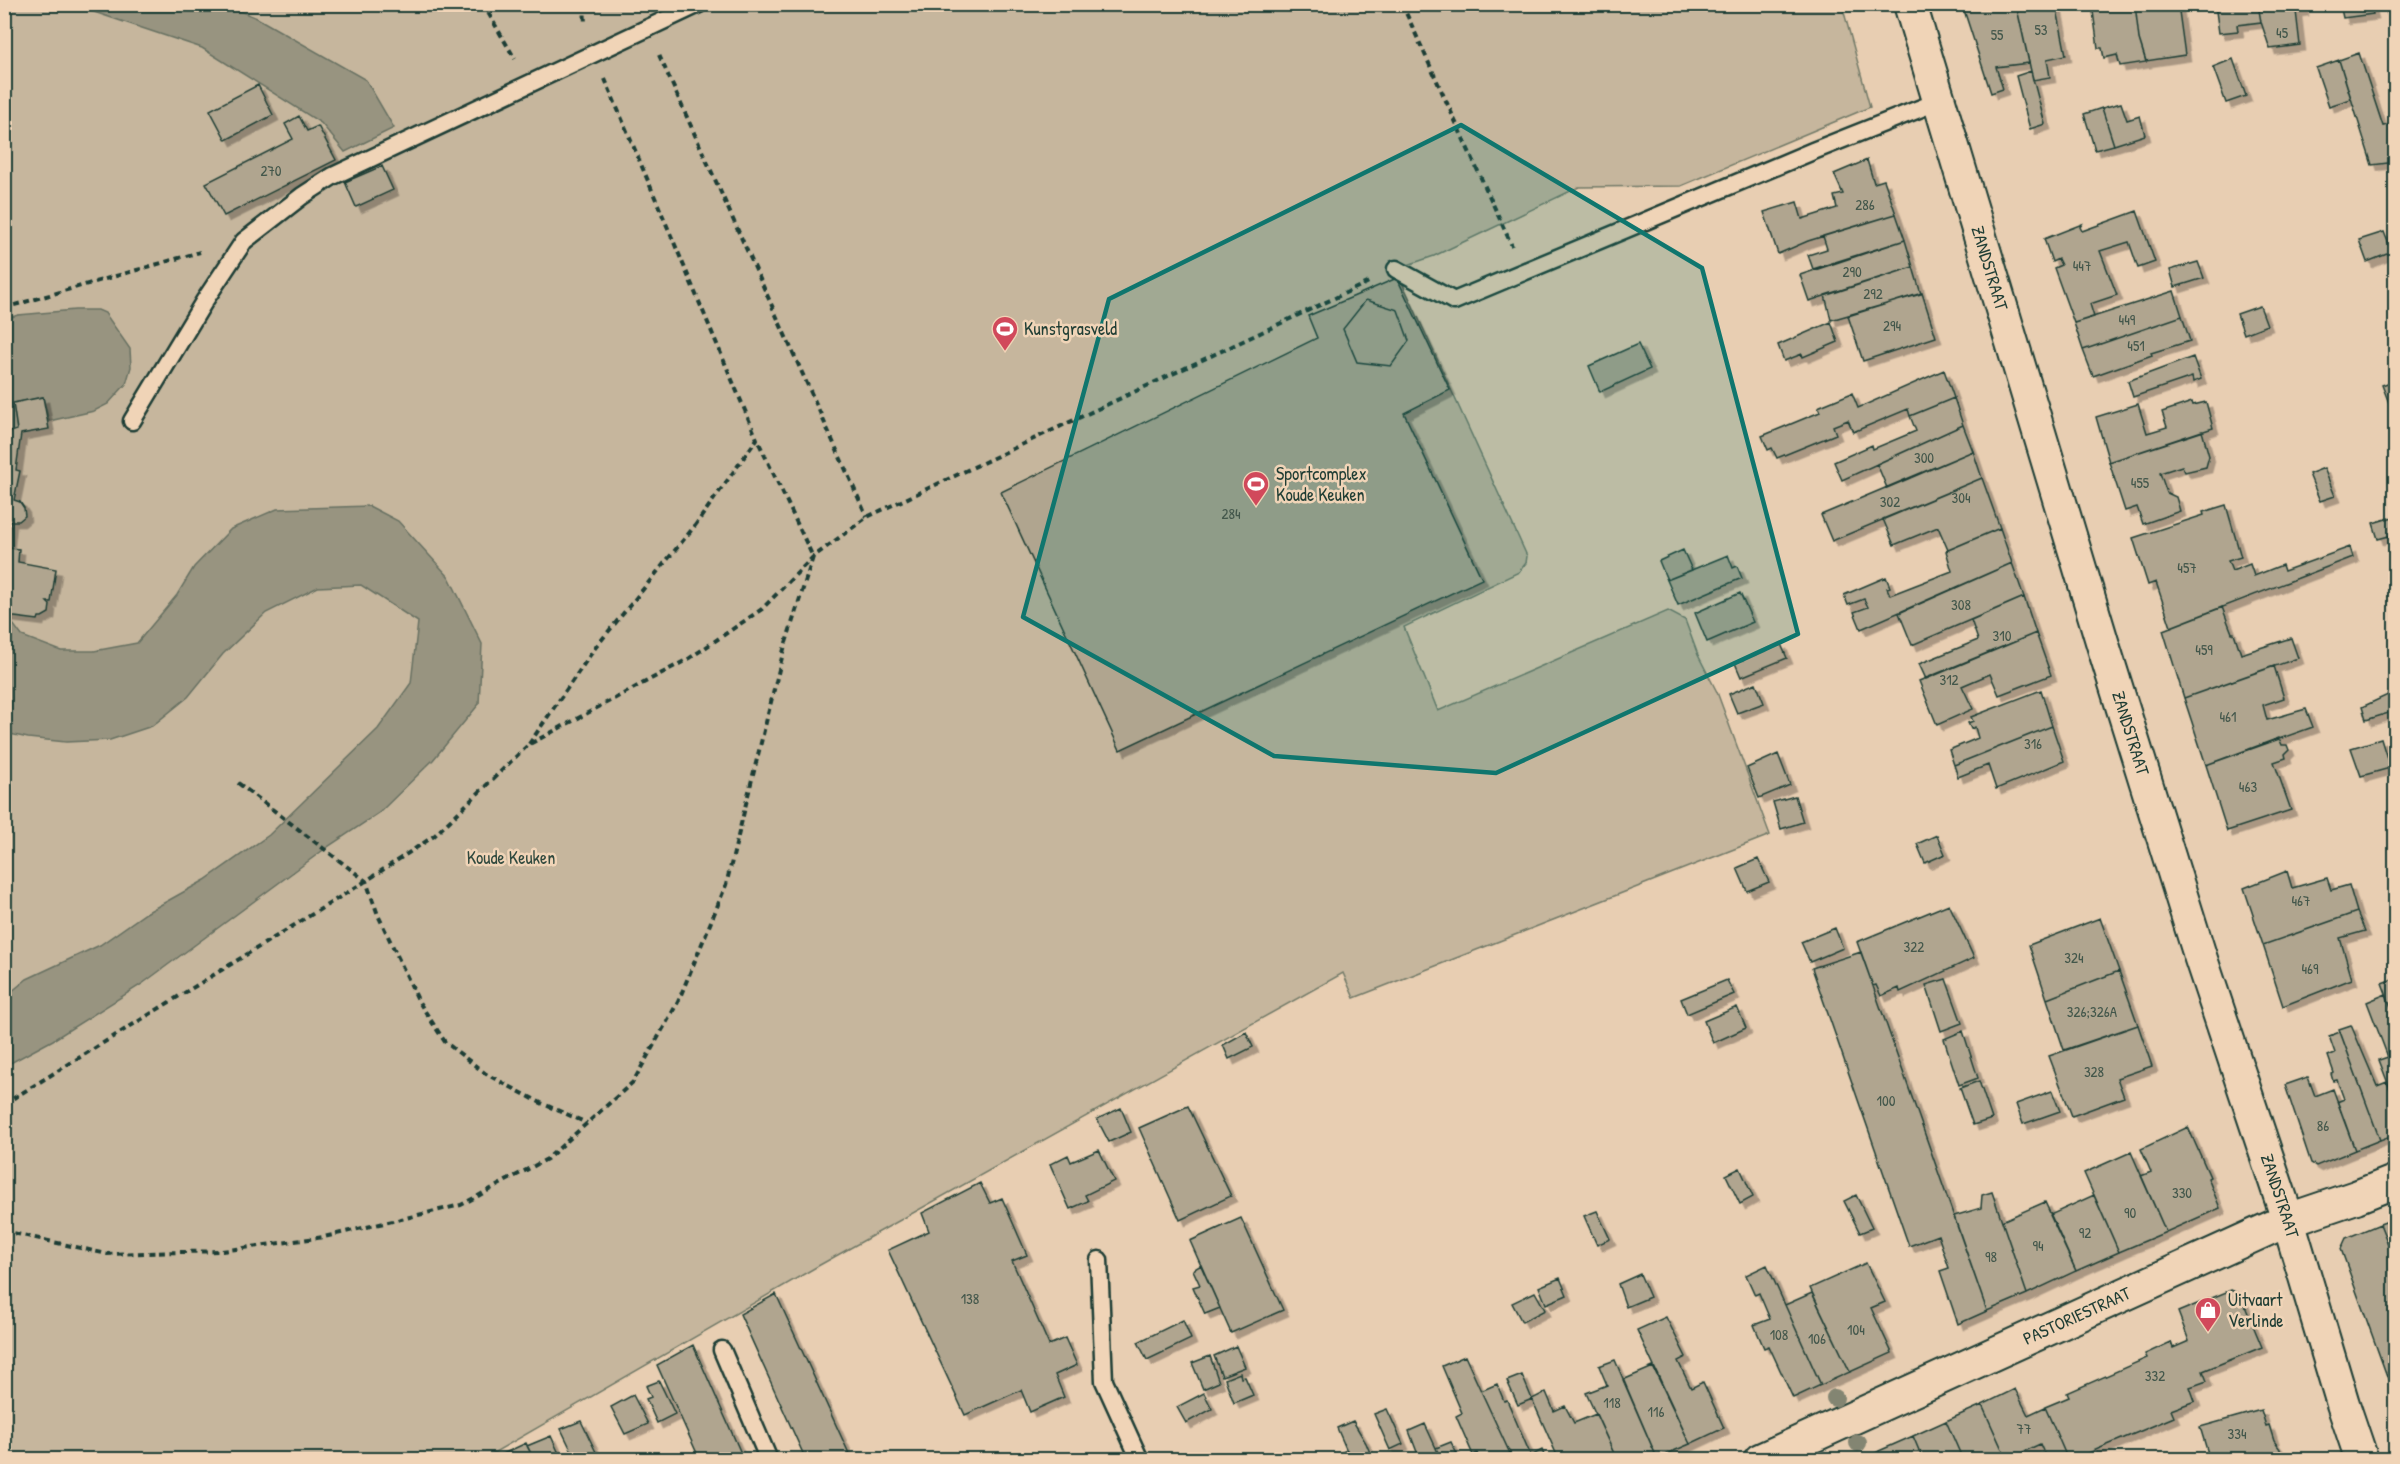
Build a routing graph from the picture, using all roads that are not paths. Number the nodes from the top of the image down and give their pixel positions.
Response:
1 (699, 4) edge
2 (1910, 4) edge
3 (1938, 100) junction
4 (1396, 269) road end
5 (132, 421) dead end
6 (2396, 1181) edge
7 (2288, 1220) junction
8 (1099, 1260) dead end
9 (722, 1350) dead end
10 (769, 1460) edge
11 (1140, 1460) edge
12 (1760, 1460) edge
13 (2362, 1460) edge

1 - 5 lane
2 - 3 street, ZANDSTRAAT
3 - 4 lane
3 - 7 street, ZANDSTRAAT
6 - 7 street, PASTORIESTRAAT
7 - 12 street, PASTORIESTRAAT
7 - 13 street, ZANDSTRAAT
8 - 11 lane
9 - 10 lane

